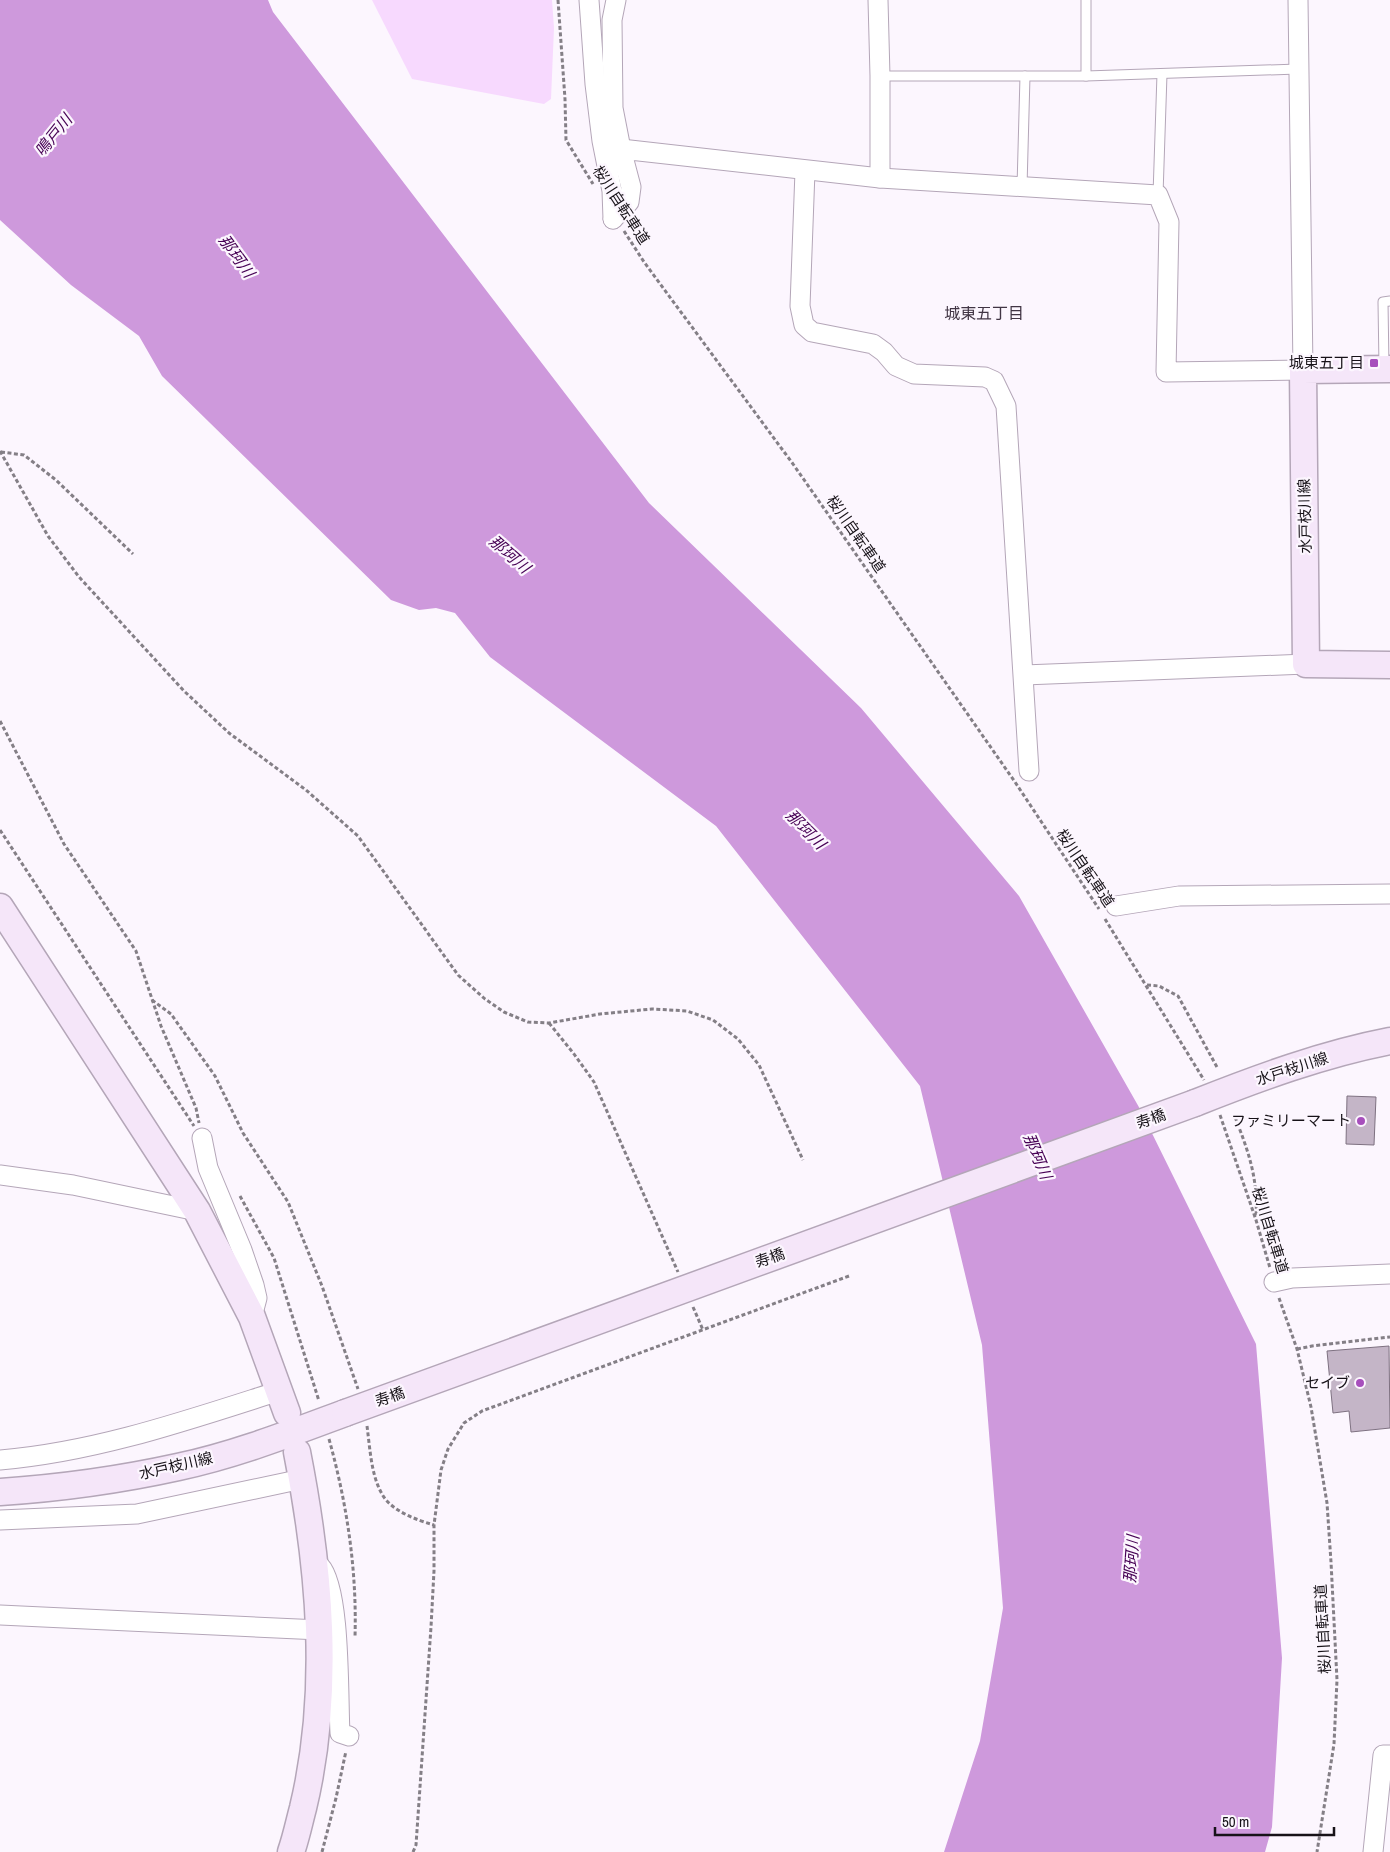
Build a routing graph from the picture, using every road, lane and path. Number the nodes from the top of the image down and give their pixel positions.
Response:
1 (558, 0) edge
2 (589, 0) edge
3 (616, 0) edge
4 (878, 0) edge
5 (1086, 0) edge
6 (1298, 0) edge
7 (1298, 70) junction
8 (1162, 74) junction
9 (880, 76) junction
10 (1025, 76) junction
11 (1086, 76) junction
12 (621, 149) junction
13 (805, 171) junction
14 (880, 178) junction
15 (594, 186) dead end
16 (1022, 187) junction
17 (1158, 195) junction
18 (613, 219) junction
19 (1390, 301) edge
20 (1303, 370) junction
21 (1387, 370) edge
22 (0, 451) edge
23 (133, 554) dead end
24 (1306, 664) junction
25 (1390, 665) edge
26 (1024, 675) junction
27 (0, 721) edge
28 (1029, 771) dead end
29 (1390, 894) edge
30 (1116, 906) dead end
31 (0, 907) edge
32 (1147, 985) junction
33 (152, 1000) junction
34 (549, 1023) junction
35 (1390, 1041) edge
36 (1218, 1069) dead end
37 (1203, 1100) junction
38 (1235, 1117) dead end
39 (202, 1138) joint
40 (803, 1160) dead end
41 (0, 1175) edge
42 (196, 1211) junction
43 (1256, 1220) junction
44 (1390, 1274) edge
45 (679, 1276) dead end
46 (849, 1276) dead end
47 (1274, 1282) junction
48 (691, 1302) dead end
49 (252, 1317) junction
50 (703, 1330) junction
51 (1390, 1337) edge
52 (1297, 1349) junction
53 (283, 1402) joint
54 (357, 1409) junction
55 (297, 1452) dead end
56 (0, 1460) edge
57 (302, 1479) junction
58 (0, 1492) edge
59 (0, 1520) edge
60 (434, 1525) junction
61 (312, 1557) junction
62 (0, 1615) edge
63 (320, 1630) junction
64 (349, 1736) dead end
65 (1390, 1755) edge
66 (291, 1852) edge
67 (413, 1852) edge
68 (1316, 1852) edge
69 (1373, 1852) edge

1 - 15 path, 桜川自転車道
2 - 18 street
3 - 12 street
4 - 9 street
5 - 11 lane
6 - 7 street
7 - 8 lane
7 - 20 street
8 - 11 lane
8 - 17 lane
9 - 10 lane
9 - 14 street
10 - 11 lane
10 - 16 lane
12 - 13 street
12 - 18 street
13 - 14 street
13 - 26 street
14 - 16 street
16 - 17 street
17 - 20 street
18 - 32 path, 桜川自転車道
19 - 21 lane
20 - 21 main road
20 - 24 main road, 水戸枝川線
22 - 23 path
22 - 34 path
24 - 25 main road
24 - 26 street
26 - 28 street
27 - 33 path
29 - 30 street
31 - 42 main road
32 - 36 path
32 - 37 path, 桜川自転車道
33 - 39 path
33 - 54 path
34 - 40 path
34 - 45 path
35 - 37 main road, 水戸枝川線
37 - 43 path, 桜川自転車道
37 - 54 main road, 寿橋, bridge
38 - 43 path
39 - 49 street
41 - 42 street
42 - 49 main road
43 - 47 path, 桜川自転車道
44 - 47 street
46 - 50 path
47 - 52 path, 桜川自転車道
48 - 50 path
49 - 53 main road
50 - 60 path
51 - 52 path
52 - 68 path, 桜川自転車道
53 - 56 street
54 - 58 main road, 水戸枝川線
54 - 60 path
55 - 57 main road
57 - 59 street
57 - 61 main road
60 - 67 path
61 - 63 main road
61 - 64 street
62 - 63 street
63 - 66 main road
65 - 69 street

